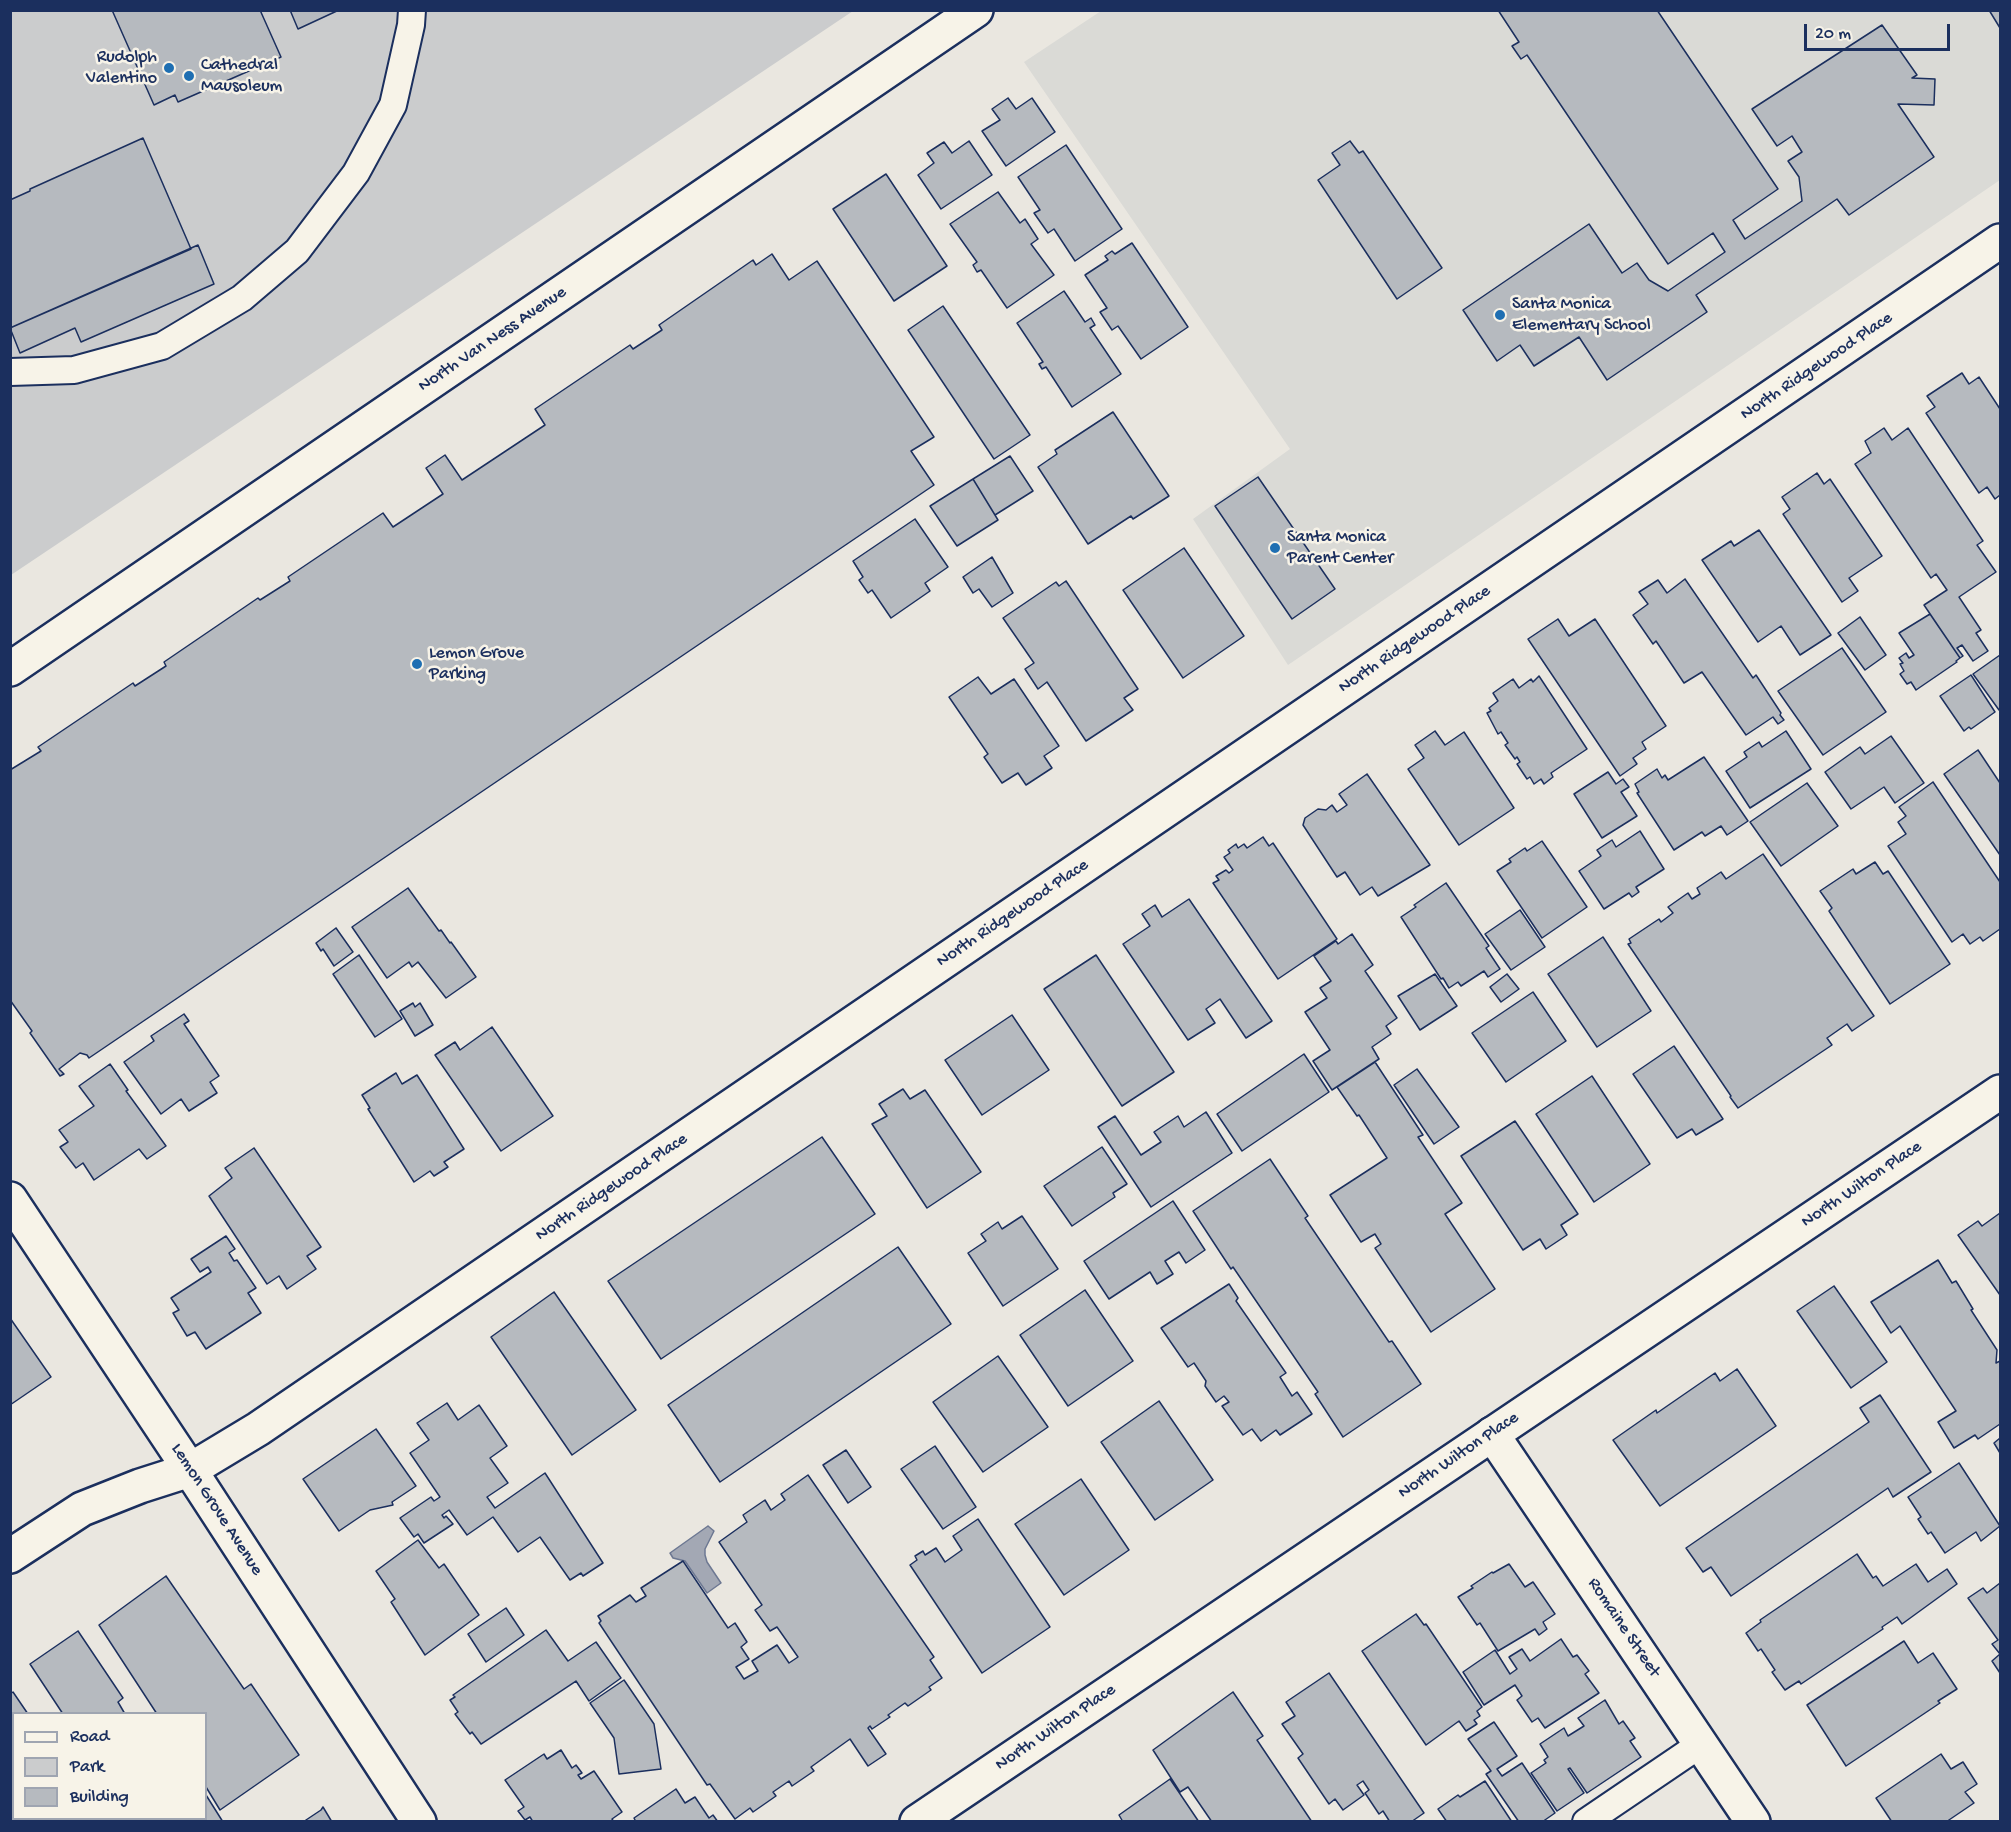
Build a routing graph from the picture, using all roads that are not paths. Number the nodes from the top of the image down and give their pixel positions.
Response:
1 (412, 10) edge
2 (976, 10) edge
3 (2001, 242) edge
4 (10, 372) edge
5 (10, 669) edge
6 (2001, 1092) edge
7 (10, 1199) edge
8 (1492, 1434) junction
9 (190, 1470) junction
10 (10, 1556) edge
11 (1701, 1744) junction
12 (419, 1821) edge
13 (917, 1821) edge
14 (1586, 1821) edge
15 (1753, 1821) edge

1 - 4 lane
2 - 5 street, North Van Ness Avenue
3 - 9 street, North Ridgewood Place
6 - 8 street, North Wilton Place
7 - 9 street, Lemon Grove Avenue
8 - 11 street, Romaine Street
8 - 13 street, North Wilton Place
9 - 10 street, North Ridgewood Place
9 - 12 street, Lemon Grove Avenue
11 - 14 lane
11 - 15 street, Romaine Street

